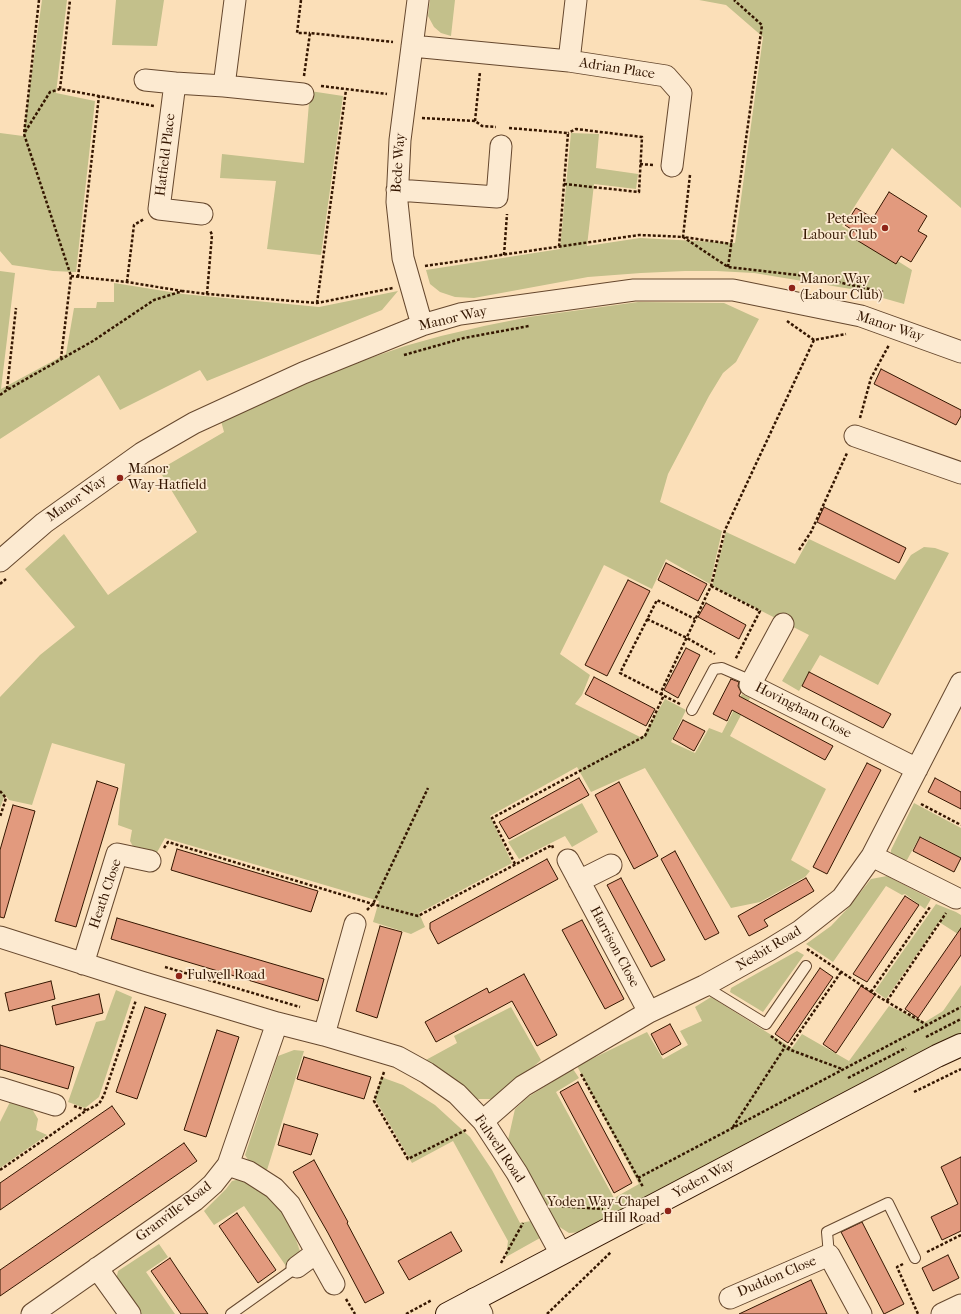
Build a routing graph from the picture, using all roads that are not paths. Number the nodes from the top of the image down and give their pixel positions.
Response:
1 (235, 0) edge
2 (418, 0) edge
3 (576, 0) edge
4 (412, 45) junction
5 (569, 61) junction
6 (145, 80) dead end
7 (175, 83) junction
8 (224, 86) junction
9 (303, 89) road end
10 (501, 146) dead end
11 (672, 166) road end
12 (397, 190) junction
13 (202, 214) road end
14 (422, 325) junction
15 (961, 352) edge
16 (855, 436) dead end
17 (961, 473) edge
18 (4, 569) edge
19 (783, 624) dead end
20 (752, 681) junction
21 (961, 683) edge
22 (692, 710) road end
23 (917, 769) junction
24 (872, 856) junction
25 (568, 860) road end
26 (150, 861) road end
27 (611, 865) dead end
28 (580, 881) junction
29 (949, 894) road end
30 (355, 924) road end
31 (0, 937) edge
32 (83, 964) junction
33 (806, 966) dead end
34 (704, 986) junction
35 (650, 1012) junction
36 (277, 1023) junction
37 (324, 1035) junction
38 (961, 1045) edge
39 (0, 1088) edge
40 (55, 1105) dead end
41 (483, 1122) junction
42 (228, 1165) junction
43 (316, 1253) junction
44 (561, 1254) junction
45 (829, 1255) junction
46 (914, 1258) dead end
47 (297, 1267) joint
48 (97, 1268) junction
49 (334, 1284) dead end
50 (730, 1298) dead end
51 (961, 1305) edge
52 (478, 1307) edge
53 (32, 1314) edge
54 (130, 1314) edge
55 (231, 1314) edge
56 (447, 1314) edge
57 (861, 1314) edge
58 (942, 1314) edge

1 - 8 street
2 - 4 street, Bede Way
3 - 5 street, Adrian Place
4 - 5 street, Adrian Place
4 - 12 street, Bede Way
5 - 11 street, Adrian Place
6 - 7 street
7 - 8 street
7 - 13 street, Hatfield Place
8 - 9 street
10 - 12 street
12 - 14 street, Bede Way
14 - 15 street, Manor Way
14 - 18 street, Manor Way
16 - 17 street
19 - 20 street, Hovingham Close
20 - 22 lane
20 - 23 street, Hovingham Close
21 - 23 street, Nesbit Road
23 - 24 street, Nesbit Road
24 - 29 street
24 - 34 street, Nesbit Road
25 - 28 street, Harrison Close
26 - 32 street, Heath Close
27 - 28 street
28 - 35 street, Harrison Close
30 - 37 street
31 - 32 street, Fulwell Road
32 - 36 street, Fulwell Road
33 - 34 lane
34 - 35 street, Nesbit Road
35 - 41 street, Nesbit Road
36 - 37 street, Fulwell Road
36 - 42 street, Granville Road
37 - 41 street, Fulwell Road
38 - 44 main road, Yoden Way
39 - 40 street
41 - 44 street, Fulwell Road
42 - 43 street
42 - 48 street, Granville Road
43 - 47 street
43 - 49 street
44 - 52 main road, Yoden Way
45 - 46 lane
45 - 50 street, Duddon Close
45 - 57 street, Duddon Close
47 - 55 lane
48 - 53 street, Granville Road
48 - 54 street
51 - 58 street
52 - 56 main road, Yoden Way

